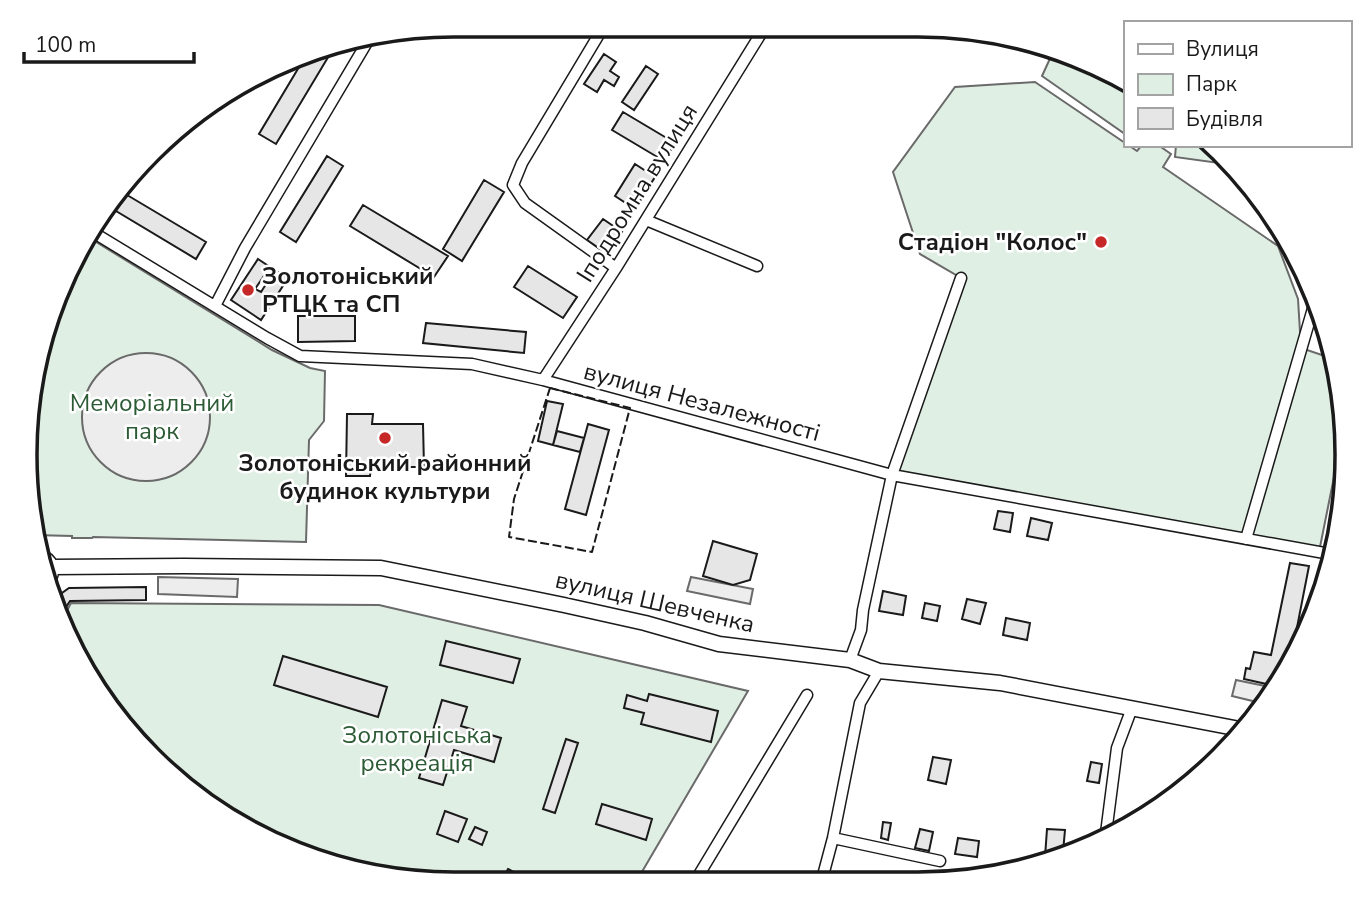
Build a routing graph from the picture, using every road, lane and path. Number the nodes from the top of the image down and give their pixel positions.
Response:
1 (597, 37) edge
2 (759, 37) edge
3 (364, 47) edge
4 (646, 220) junction
5 (99, 237) edge
6 (757, 266) dead end
7 (616, 268) junction
8 (961, 278) dead end
9 (215, 306) junction
10 (1311, 315) edge
11 (543, 380) junction
12 (892, 475) junction
13 (1246, 539) junction
14 (1323, 553) edge
15 (52, 567) edge
16 (850, 660) junction
17 (879, 671) junction
18 (807, 695) dead end
19 (1132, 708) junction
20 (1234, 728) edge
21 (1107, 826) edge
22 (833, 838) junction
23 (940, 861) dead end
24 (701, 872) edge
25 (824, 872) edge

1 - 7 street
2 - 4 street, Іподромна вулиця
3 - 9 street
4 - 6 street
4 - 7 street, Іподромна вулиця
5 - 9 street, вулиця Незалежності
7 - 11 street, Іподромна вулиця
8 - 12 street
9 - 11 street, вулиця Незалежності
10 - 13 street
11 - 12 street, вулиця Незалежності
12 - 13 street, вулиця Незалежності
12 - 16 street
13 - 14 street, вулиця Незалежності
15 - 16 main road, вулиця Шевченка
16 - 17 main road, вулиця Шевченка
17 - 19 main road, вулиця Шевченка
17 - 22 street
18 - 24 street
19 - 20 main road, вулиця Шевченка
19 - 21 street
22 - 23 street
22 - 25 street

